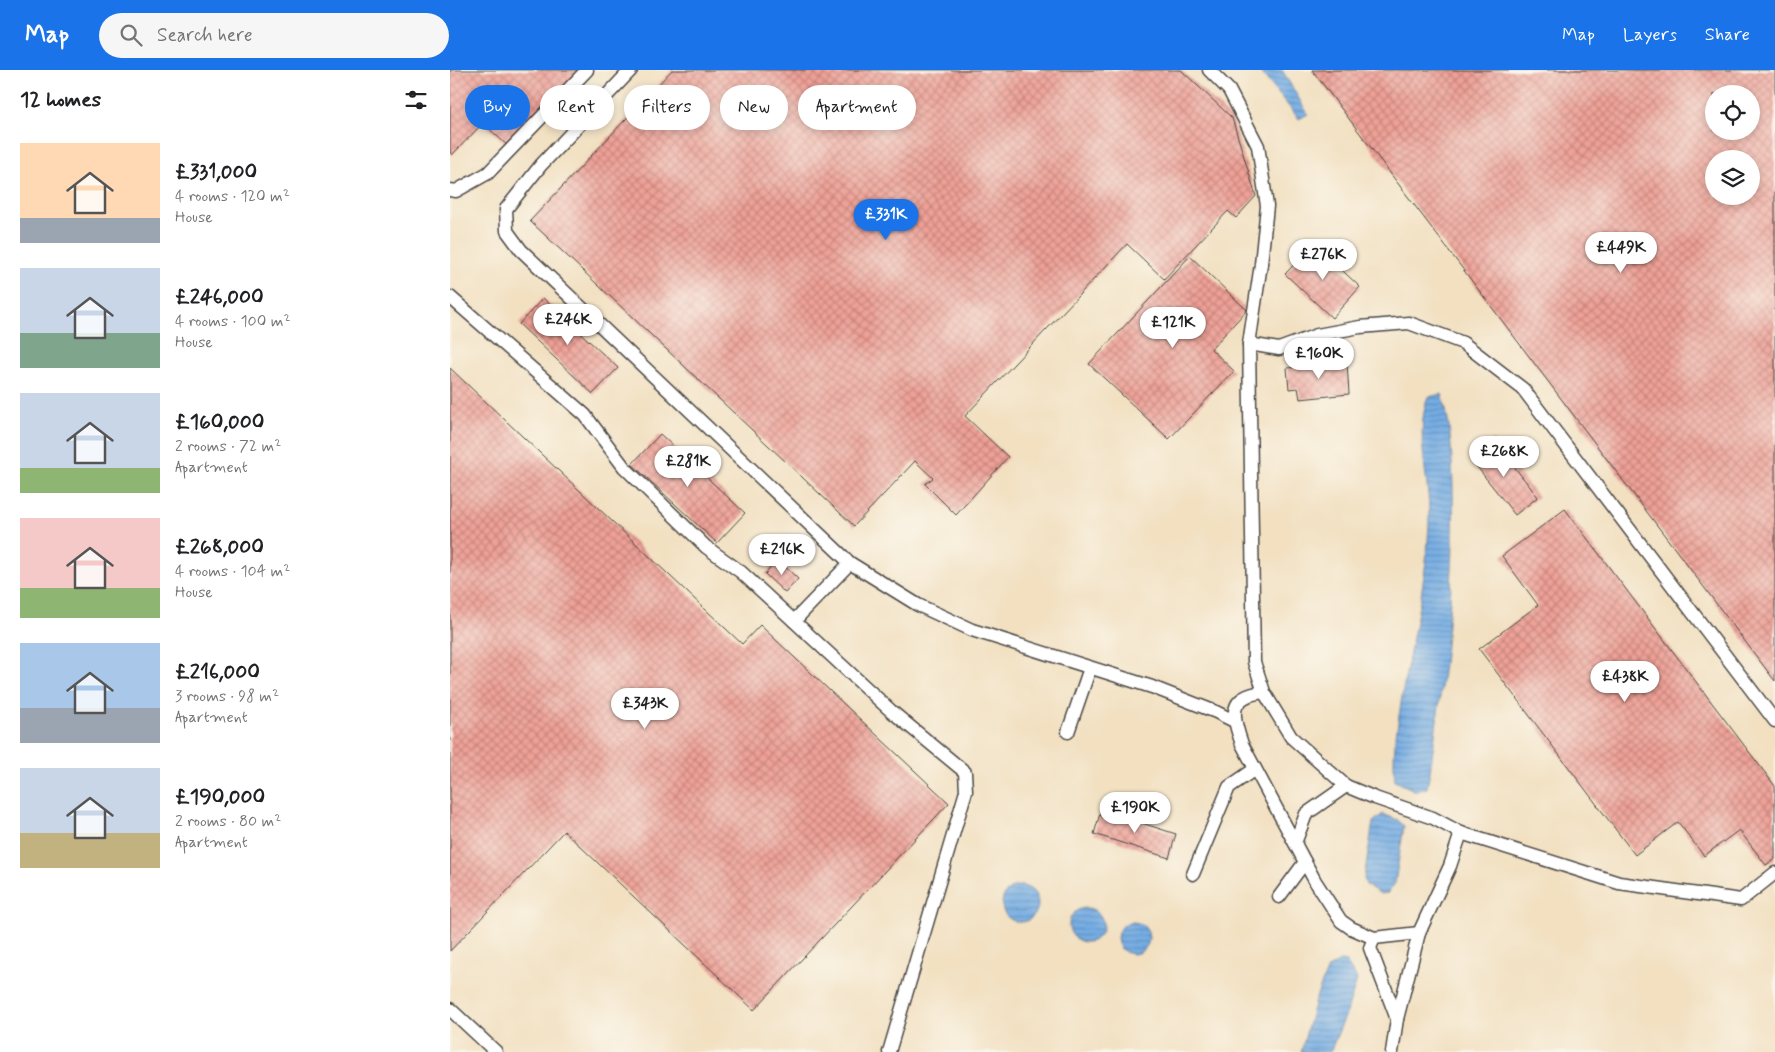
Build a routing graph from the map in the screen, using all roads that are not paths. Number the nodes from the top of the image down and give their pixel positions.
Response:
1 (587, 70) edge
2 (631, 70) edge
3 (1209, 70) edge
4 (450, 190) edge
5 (450, 297) edge
6 (1249, 344) junction
7 (850, 563) junction
8 (794, 621) junction
9 (1090, 668) junction
10 (1264, 692) junction
11 (1234, 721) junction
12 (1775, 721) edge
13 (1068, 732) dead end
14 (1255, 769) junction
15 (1346, 786) junction
16 (1461, 833) junction
17 (1295, 843) junction
18 (1305, 862) junction
19 (1775, 873) edge
20 (1192, 874) dead end
21 (1279, 897) dead end
22 (1419, 933) junction
23 (1374, 938) junction
24 (450, 1009) edge
25 (1397, 1019) junction
26 (496, 1052) edge
27 (889, 1052) edge
28 (1392, 1052) edge

1 - 4 lane
2 - 7 lane
3 - 6 lane
5 - 8 lane
6 - 10 lane
6 - 12 lane
7 - 8 lane
7 - 9 lane
8 - 27 lane
9 - 11 lane
9 - 13 lane
10 - 11 lane
10 - 15 lane
11 - 14 lane
14 - 17 lane
14 - 20 lane
15 - 16 lane
15 - 17 lane
16 - 19 lane
16 - 22 lane
17 - 18 lane
18 - 21 lane
18 - 23 lane
22 - 23 lane
22 - 25 lane
23 - 25 lane
24 - 26 lane
25 - 28 lane

